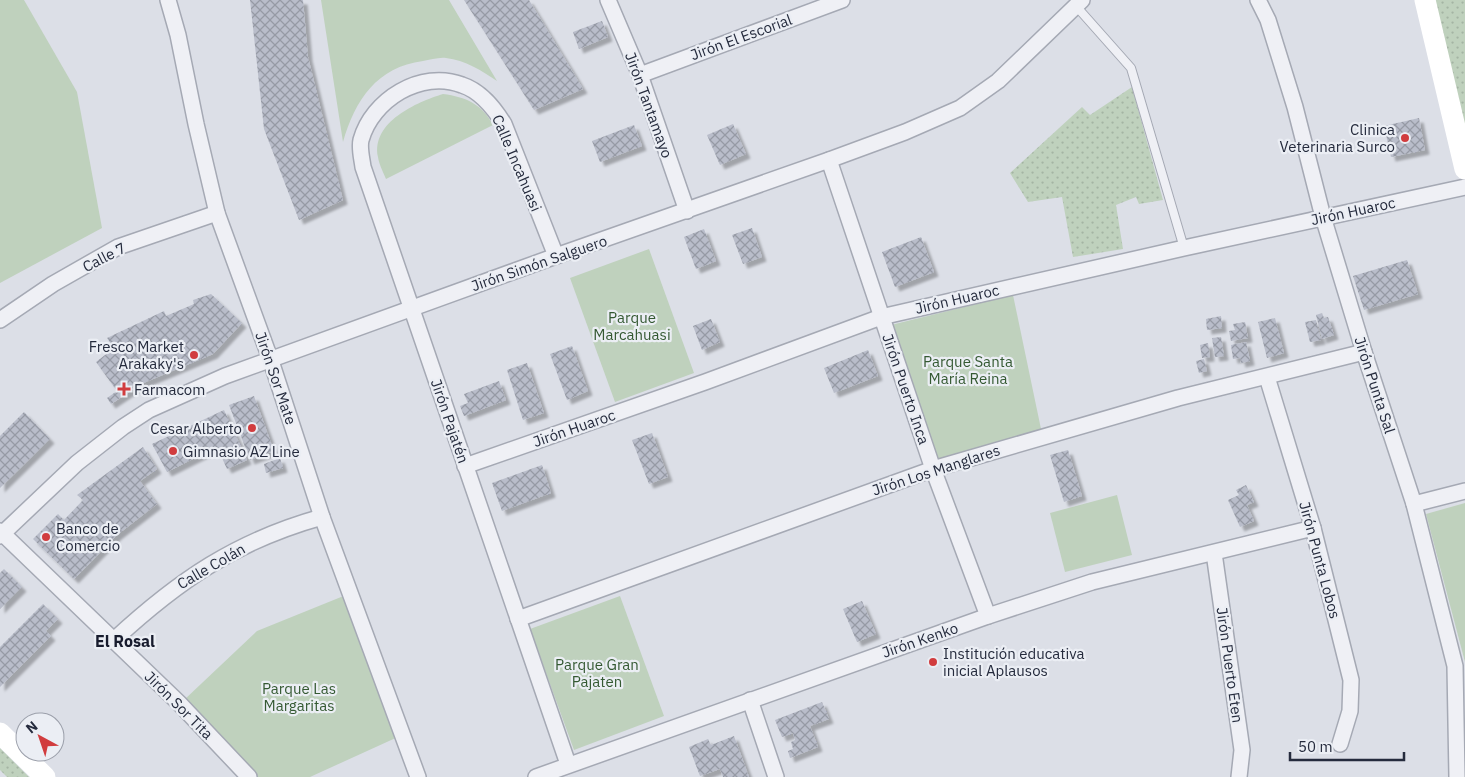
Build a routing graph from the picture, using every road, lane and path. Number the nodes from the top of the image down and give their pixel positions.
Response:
1 (168, 0) edge
2 (608, 0) edge
3 (842, 0) edge
4 (1258, 0) edge
5 (1425, 0) edge
6 (1079, 3) edge
7 (640, 75) junction
8 (403, 90) joint
9 (829, 160) junction
10 (1465, 169) edge
11 (1465, 187) edge
12 (687, 211) junction
13 (217, 213) junction
14 (1323, 217) junction
15 (1184, 248) junction
16 (556, 256) junction
17 (411, 308) junction
18 (880, 317) junction
19 (0, 320) edge
20 (1364, 352) junction
21 (271, 361) junction
22 (1267, 377) junction
23 (465, 466) junction
24 (933, 469) junction
25 (1465, 492) edge
26 (1414, 504) junction
27 (322, 517) junction
28 (1313, 528) junction
29 (1, 534) edge
30 (1214, 553) junction
31 (988, 616) junction
32 (518, 619) junction
33 (114, 640) junction
34 (750, 700) junction
35 (0, 733) edge
36 (1340, 744) dead end
37 (568, 764) junction
38 (45, 777) edge
39 (249, 777) edge
40 (418, 777) edge
41 (536, 777) edge
42 (776, 777) edge
43 (1239, 777) edge
44 (1458, 777) edge

1 - 13 street, Jirón Sor Mate
2 - 7 street, Jirón Tantamayo
3 - 7 street, Jirón El Escorial
4 - 14 street, Jirón Punta Sal
5 - 10 main road
6 - 9 street, Jirón Simón Salguero
6 - 15 lane
7 - 12 street, Jirón Tantamayo
8 - 16 street, Calle Incahuasi
8 - 17 street, Jirón Pajatén
9 - 12 street, Jirón Simón Salguero
9 - 18 street, Jirón Puerto Inca
11 - 14 street, Jirón Huaroc
12 - 16 street, Jirón Simón Salguero
13 - 19 street, Calle 7
13 - 21 street, Jirón Sor Mate
14 - 15 street, Jirón Huaroc
14 - 20 street, Jirón Punta Sal
15 - 18 street, Jirón Huaroc
16 - 17 street, Jirón Simón Salguero
17 - 21 street, Jirón Simón Salguero
17 - 23 street, Jirón Pajatén
18 - 23 street, Jirón Huaroc
18 - 24 street, Jirón Puerto Inca
20 - 22 street, Jirón Los Manglares
20 - 26 street, Jirón Punta Sal
21 - 27 street, Jirón Sor Mate
21 - 29 street, Jirón Simón Salguero
22 - 24 street, Jirón Los Manglares
22 - 28 street, Jirón Punta Lobos
23 - 32 street, Jirón Pajatén
24 - 31 street, Jirón Puerto Inca
24 - 32 street, Jirón Los Manglares
25 - 26 street
26 - 44 street, Jirón Punta Sal
27 - 33 street, Calle Colán
27 - 40 street, Jirón Sor Mate
28 - 30 street, Jirón Kenko
28 - 36 street, Jirón Punta Lobos
29 - 33 street, Jirón Sor Tita
30 - 31 street, Jirón Kenko
30 - 43 street, Jirón Puerto Eten
31 - 34 street, Jirón Kenko
32 - 37 street, Jirón Pajatén
33 - 39 street, Jirón Sor Tita
34 - 37 street, Jirón Kenko
34 - 42 street
35 - 38 main road
37 - 41 street, Jirón Kenko

